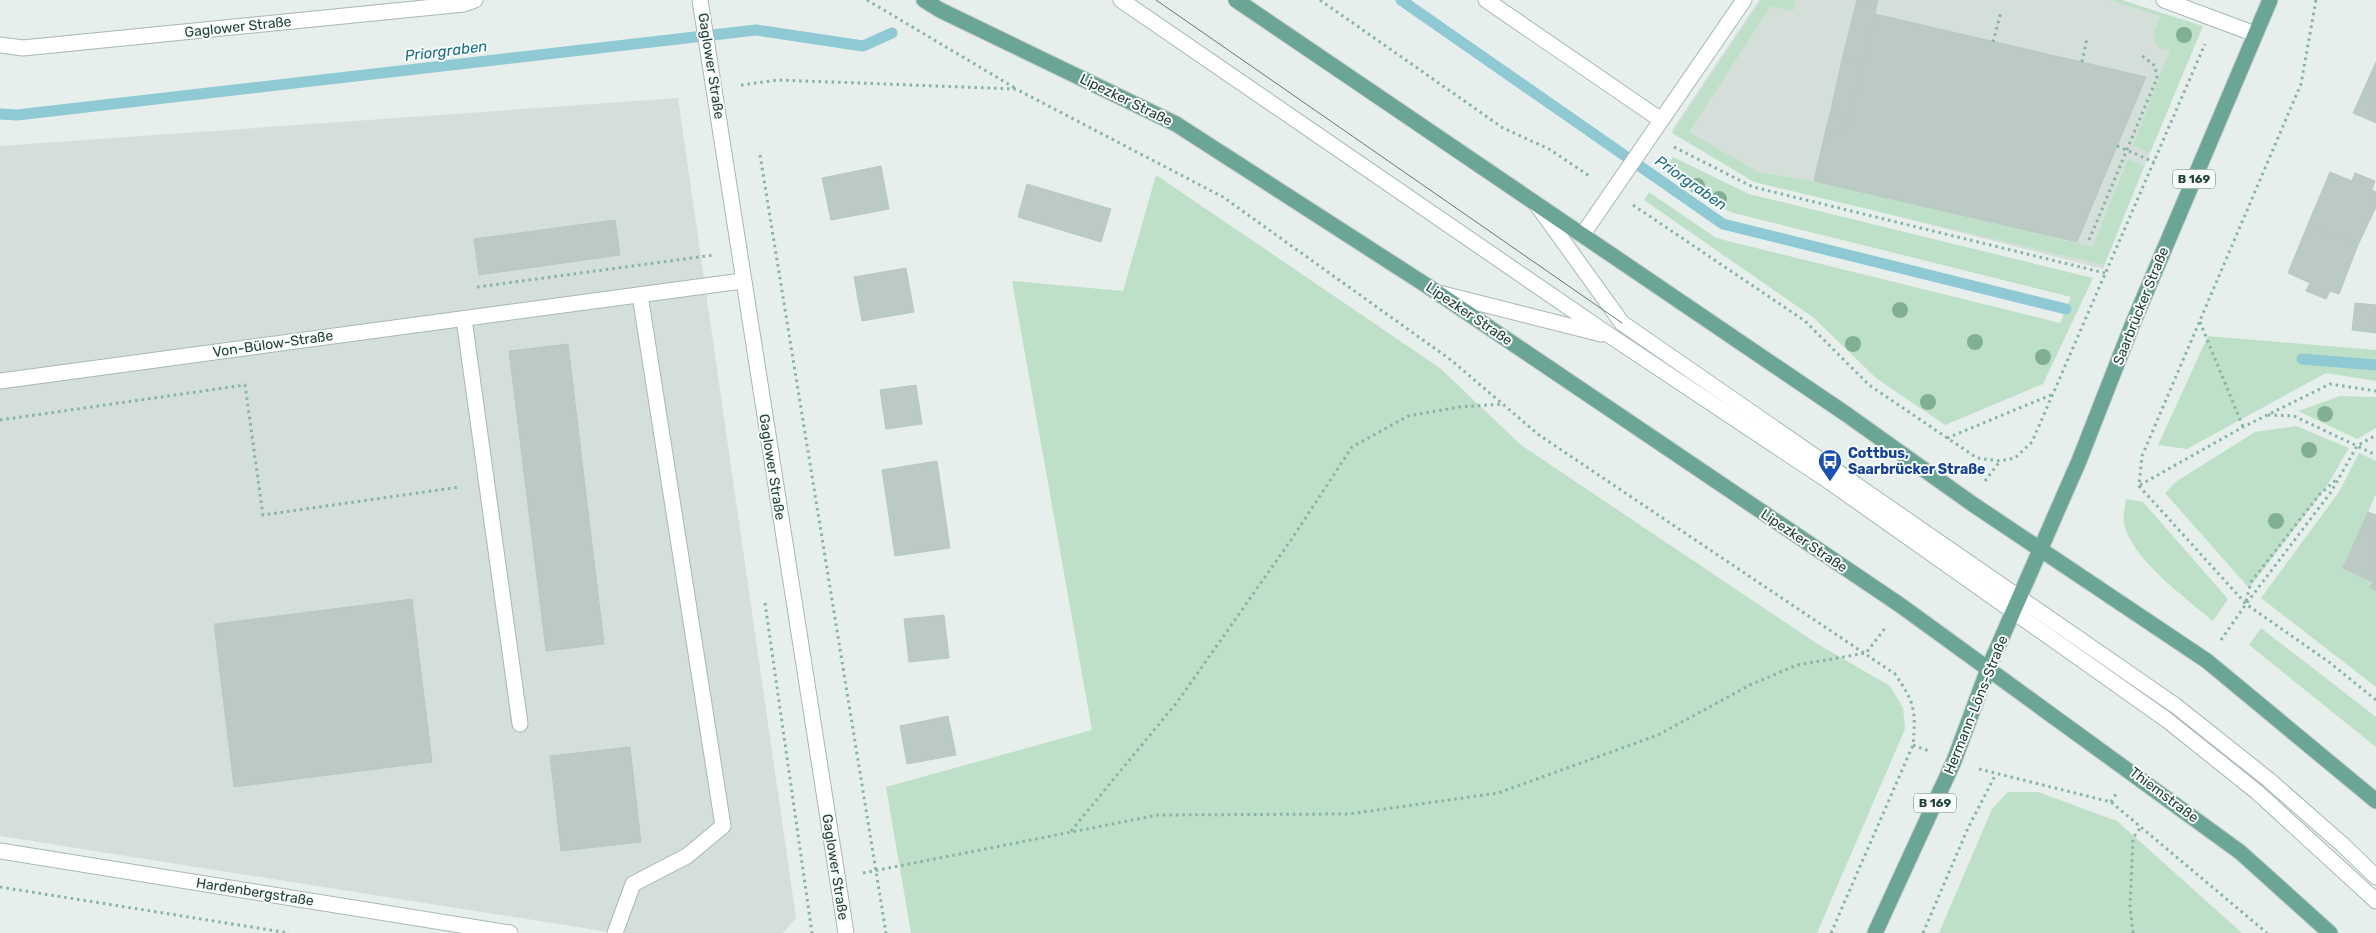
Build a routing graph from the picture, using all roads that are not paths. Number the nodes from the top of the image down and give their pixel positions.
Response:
1 (475, 0) edge
2 (700, 0) edge
3 (924, 0) edge
4 (1121, 0) edge
5 (1236, 0) edge
6 (1486, 0) edge
7 (1744, 0) edge
8 (2164, 0) edge
9 (2270, 0) edge
10 (2255, 34) junction
11 (0, 45) edge
12 (1657, 126) junction
13 (1537, 205) junction
14 (1583, 234) junction
15 (742, 280) junction
16 (1436, 292) junction
17 (640, 295) junction
18 (464, 319) junction
19 (1612, 337) junction
20 (0, 381) edge
21 (2041, 548) junction
22 (2019, 598) junction
23 (2013, 613) junction
24 (1988, 669) junction
25 (520, 724) dead end
26 (2376, 801) edge
27 (0, 851) edge
28 (2376, 877) edge
29 (2376, 901) edge
30 (510, 933) edge
31 (615, 933) edge
32 (846, 933) edge
33 (1876, 933) edge
34 (2330, 933) edge

1 - 11 street, Gaglower Straße
2 - 15 street, Gaglower Straße
3 - 16 main road, Lipezker Straße
4 - 19 street
5 - 13 main road
6 - 12 street
7 - 12 street
8 - 10 street
9 - 10 main road, Saarbrücker Straße / B 169
10 - 21 main road, Saarbrücker Straße / B 169
12 - 14 street
13 - 14 main road
13 - 22 street
14 - 21 main road
15 - 17 street, Von-Bülow-Straße
15 - 32 street, Gaglower Straße
16 - 19 street
16 - 24 main road, Lipezker Straße
17 - 18 street, Von-Bülow-Straße
17 - 31 street
18 - 20 street, Von-Bülow-Straße
18 - 25 street
19 - 23 street
21 - 22 main road, Saarbrücker Straße / B 169
21 - 26 main road
22 - 23 main road, Saarbrücker Straße / B 169
22 - 28 street
23 - 24 main road, Hermann-Löns-Straße / B 169
23 - 29 street
24 - 33 main road, Hermann-Löns-Straße / B 169
24 - 34 main road, Thiemstraße
27 - 30 street, Hardenbergstraße

